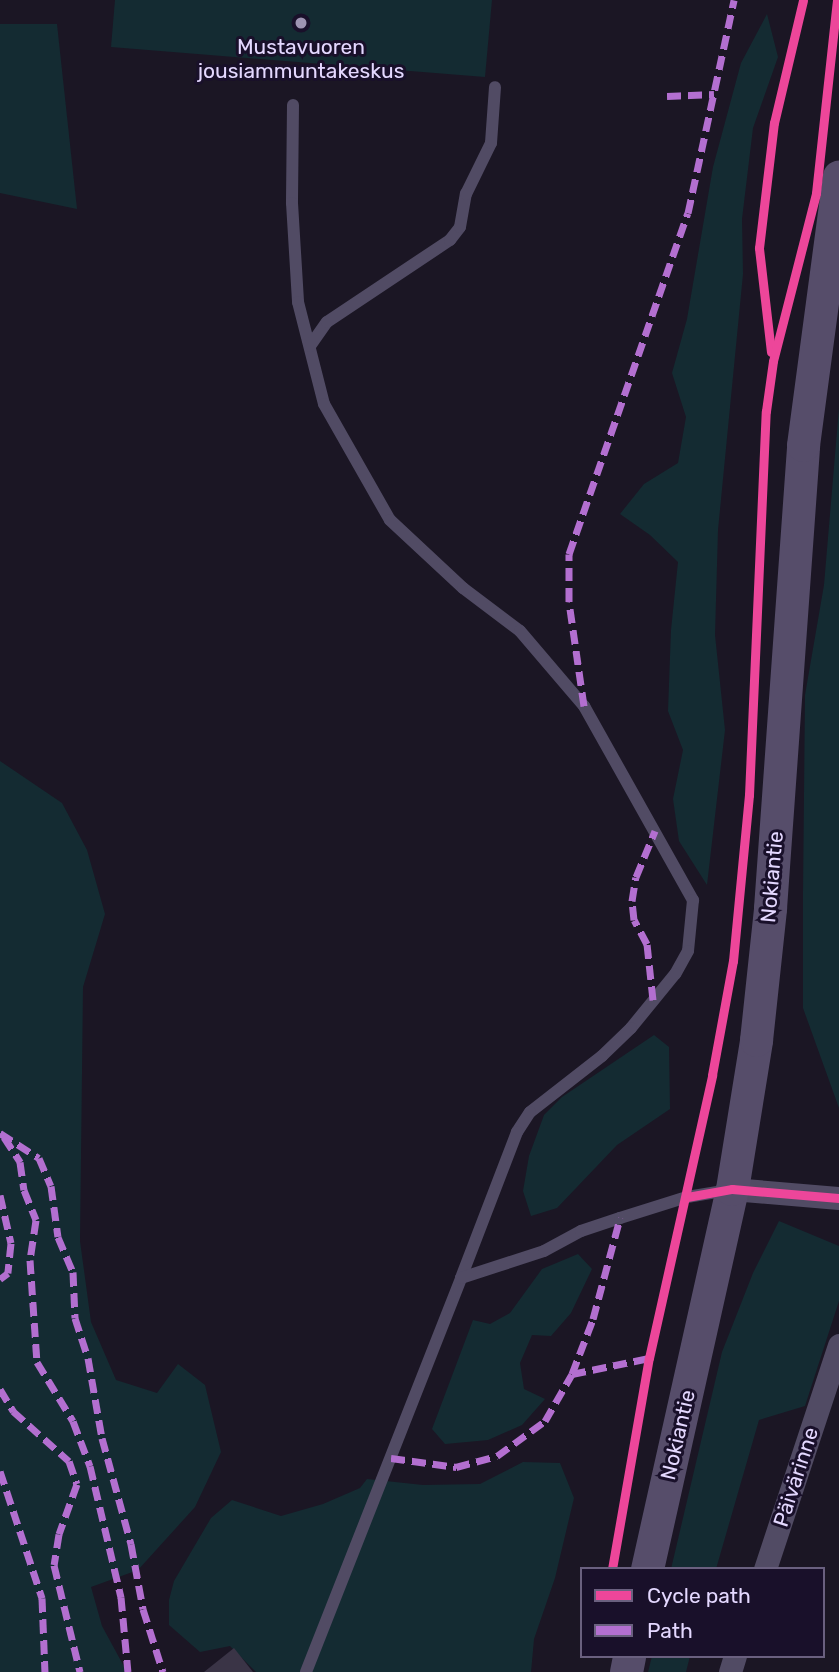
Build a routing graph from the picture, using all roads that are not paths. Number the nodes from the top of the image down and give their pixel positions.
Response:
1 (495, 87) dead end
2 (293, 105) dead end
3 (839, 176) edge
4 (310, 346) junction
5 (732, 1189) junction
6 (839, 1198) edge
7 (461, 1278) junction
8 (839, 1345) edge
9 (647, 1567) edge
10 (766, 1567) edge
11 (306, 1672) edge

1 - 4 lane
2 - 4 lane
3 - 5 main road, Nokiantie
4 - 7 lane
5 - 6 street
5 - 7 lane
5 - 9 main road, Nokiantie
7 - 11 lane
8 - 10 street, Päivärinne

